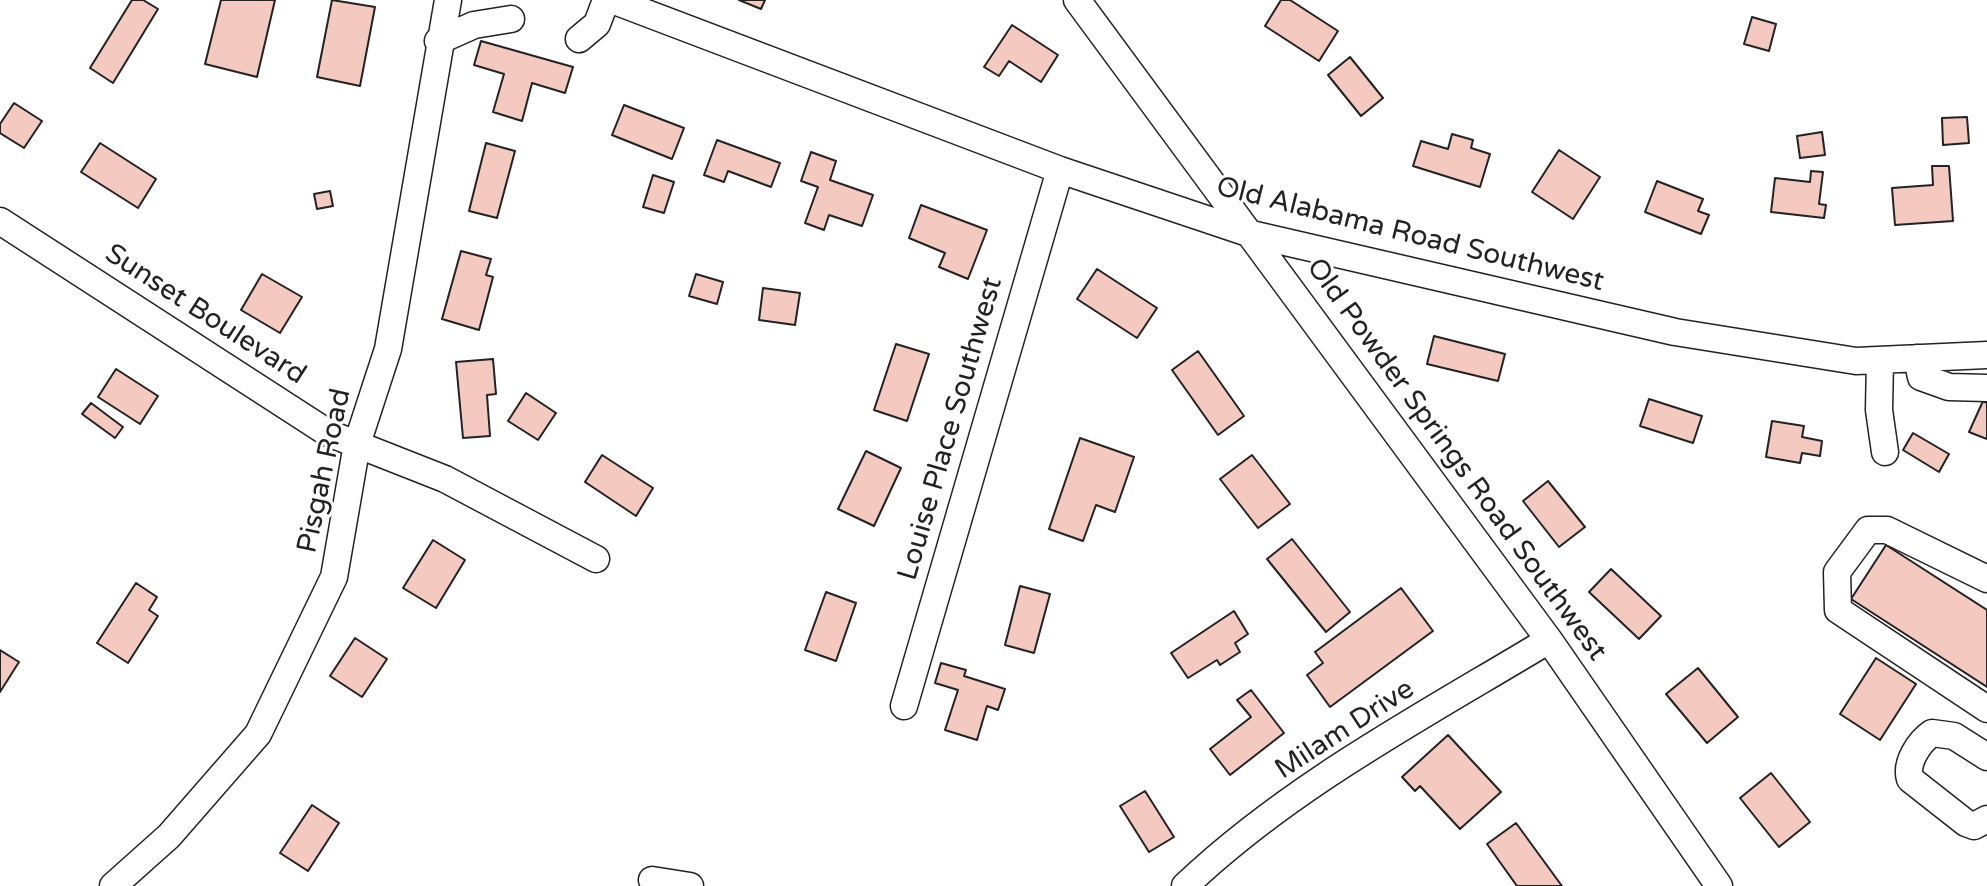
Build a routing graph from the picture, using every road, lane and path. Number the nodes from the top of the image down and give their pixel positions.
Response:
1 (448, 0) edge
2 (606, 0) edge
3 (612, 0) edge
4 (1093, 7) edge
5 (511, 19) dead end
6 (579, 39) dead end
7 (438, 41) junction
8 (1060, 170) junction
9 (0, 221) edge
10 (1251, 234) junction
11 (1987, 355) edge
12 (1917, 358) junction
13 (1880, 360) junction
14 (1987, 388) edge
15 (357, 444) junction
16 (1885, 452) dead end
17 (596, 559) dead end
18 (1987, 579) edge
19 (1549, 640) junction
20 (904, 706) dead end
21 (1987, 709) edge
22 (1987, 757) edge
23 (1987, 819) edge
24 (652, 880) dead end
25 (113, 886) edge
26 (690, 886) edge
27 (1185, 886) edge
28 (1719, 886) edge

1 - 7 street, Pisgah Road
2 - 6 street
3 - 8 street, Old Alabama Road Southwest
4 - 10 street, Old Powder Springs Road Southwest
5 - 7 street
7 - 15 street, Pisgah Road
8 - 10 street, Old Alabama Road Southwest
8 - 20 street, Louise Place Southwest
9 - 15 street, Sunset Boulevard
10 - 13 street, Old Alabama Road Southwest
10 - 19 street, Old Powder Springs Road Southwest
11 - 12 street, Old Alabama Road Southwest
12 - 13 street, Old Alabama Road Southwest
12 - 14 street
13 - 16 street
15 - 17 street, Sunset Boulevard
15 - 25 street, Pisgah Road
18 - 21 street
19 - 27 street, Milam Drive
19 - 28 street, Old Powder Springs Road Southwest
22 - 23 street
24 - 26 street

